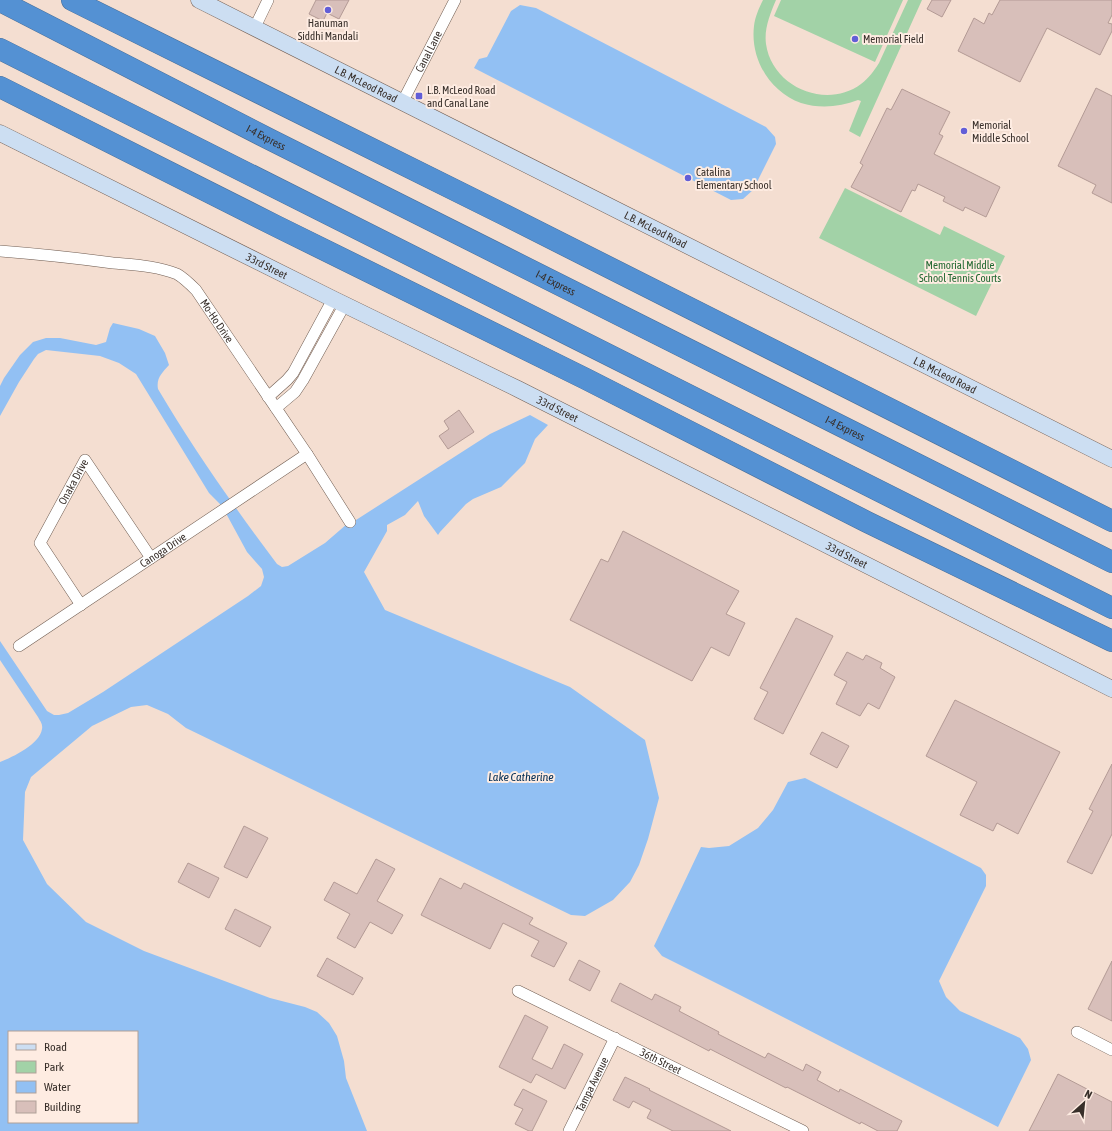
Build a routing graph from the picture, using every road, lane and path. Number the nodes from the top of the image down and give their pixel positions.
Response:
1 (72, 0) edge
2 (200, 0) edge
3 (268, 0) edge
4 (455, 0) edge
5 (0, 1) edge
6 (255, 27) junction
7 (0, 49) edge
8 (0, 87) edge
9 (402, 103) junction
10 (0, 133) edge
11 (0, 251) edge
12 (339, 301) junction
13 (268, 397) junction
14 (276, 408) junction
15 (307, 454) junction
16 (1112, 459) edge
17 (1112, 521) edge
18 (350, 522) dead end
19 (151, 558) junction
20 (1112, 562) edge
21 (81, 605) junction
22 (1112, 608) edge
23 (1112, 641) edge
24 (19, 646) dead end
25 (1112, 689) edge
26 (518, 991) dead end
27 (1077, 1032) dead end
28 (615, 1038) junction
29 (1112, 1050) edge
30 (569, 1131) edge
31 (803, 1131) edge

1 - 17 highway
2 - 6 street, L.B. McLeod Road
3 - 6 street
4 - 9 street, Canal Lane
5 - 20 highway, I-4 Express
6 - 9 street, L.B. McLeod Road
7 - 22 highway
8 - 23 highway
9 - 16 street, L.B. McLeod Road
10 - 12 street, 33rd Street
11 - 13 street, Mo-Ho Drive
12 - 13 street
12 - 14 street
12 - 25 street, 33rd Street
13 - 14 street, Mo-Ho Drive
14 - 15 street, Mo-Ho Drive
15 - 18 street, Mo-Ho Drive
15 - 19 street, Canoga Drive
19 - 21 street, Canoga Drive
19 - 21 street, Onaka Drive
21 - 24 street, Canoga Drive
26 - 28 street, 36th Street
27 - 29 street
28 - 30 street, Tampa Avenue
28 - 31 street, 36th Street

